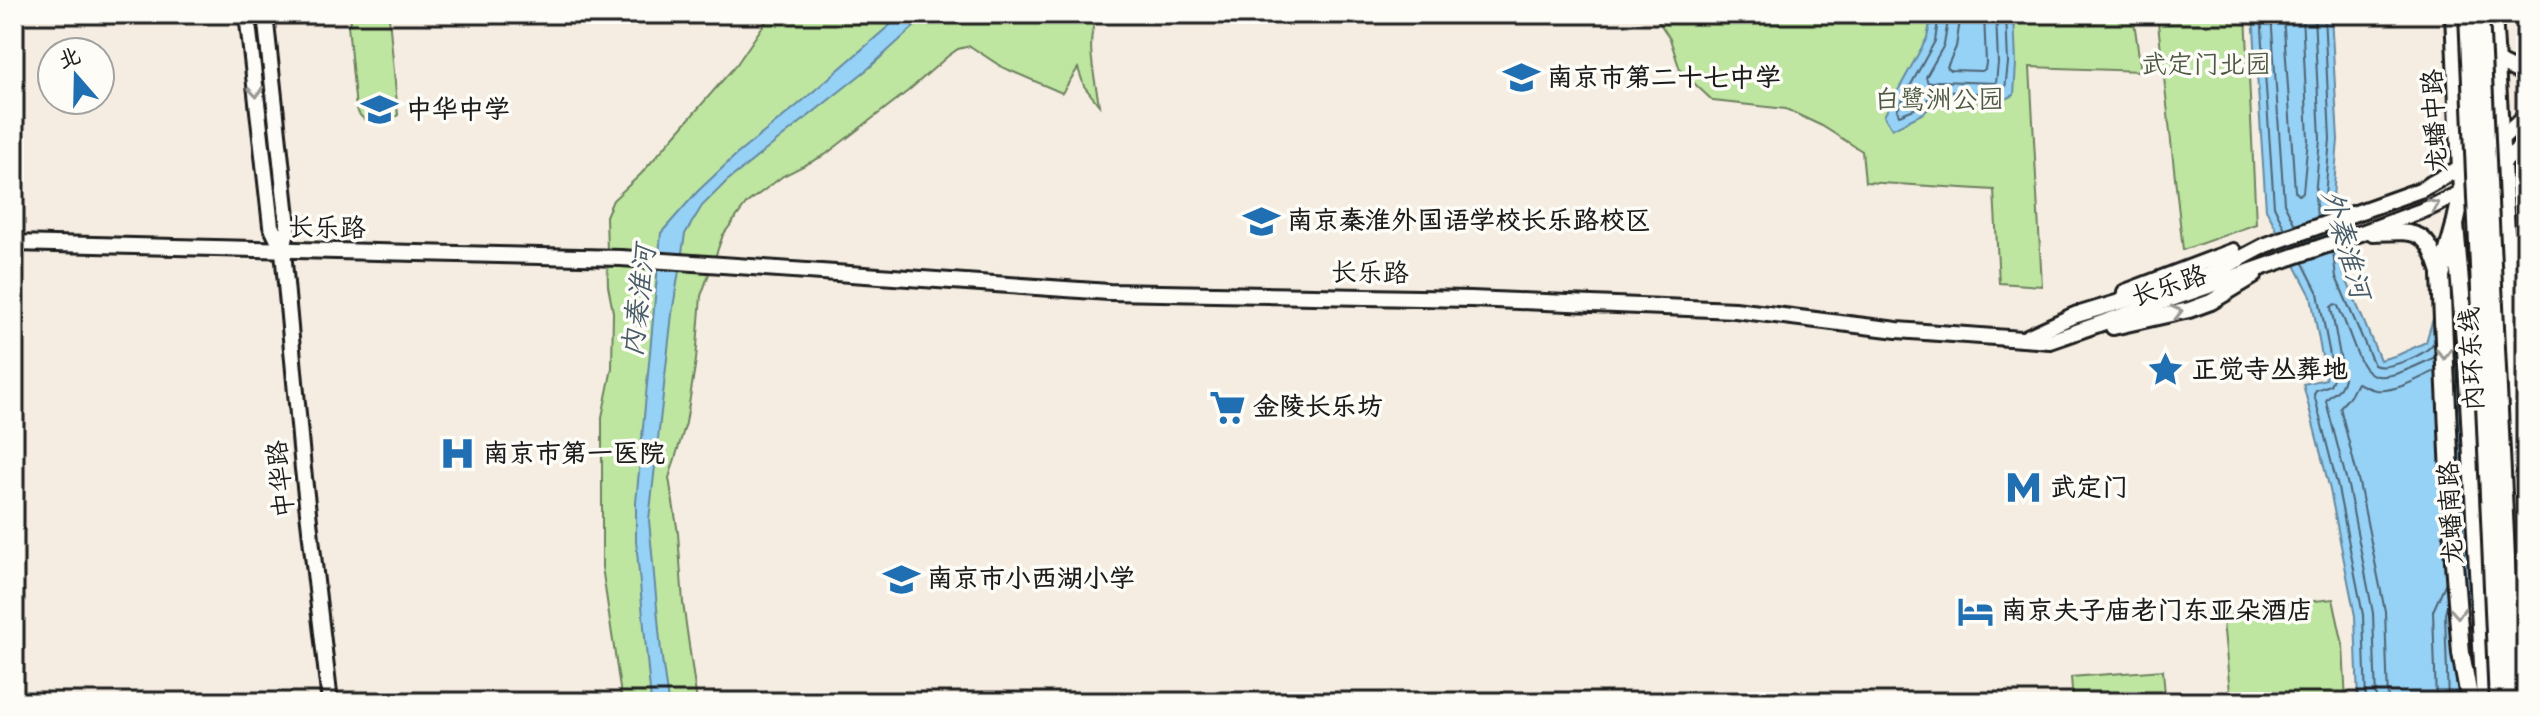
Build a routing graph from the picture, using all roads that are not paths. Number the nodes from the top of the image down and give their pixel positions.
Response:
1 (247, 14) edge
2 (265, 14) edge
3 (2454, 14) edge
4 (2468, 14) edge
5 (2480, 14) edge
6 (2493, 14) edge
7 (2496, 61) junction
8 (2526, 75) edge
9 (2526, 116) edge
10 (2500, 141) junction
11 (2526, 142) edge
12 (2502, 164) junction
13 (2460, 168) junction
14 (2462, 193) junction
15 (2455, 225) junction
16 (2506, 231) junction
17 (2361, 233) junction
18 (14, 243) edge
19 (283, 251) junction
20 (2441, 276) junction
21 (2023, 339) junction
22 (2526, 354) edge
23 (330, 702) edge
24 (2470, 702) edge
25 (2485, 702) edge
26 (2498, 702) edge
27 (2513, 702) edge
28 (2522, 702) edge

1 -> 19 main road, 中华路
2 - 19 main road, 中华路
3 - 13 main road, 龙蟠中路
4 - 26 main road, 内环东线, bridge
5 - 27 main road, 内环东线, bridge
6 - 7 main road
7 - 8 main road
7 - 10 main road
9 - 10 main road, 长乐路
10 - 12 main road
10 - 13 main road, 长乐路
11 - 12 main road, 长乐路
12 - 14 main road, 长乐路
12 - 16 main road
13 - 14 main road, 龙蟠中路
13 - 21 main road, 长乐路
14 - 15 main road, 龙蟠中路
17 -> 14 main road, 长乐路
15 - 20 main road
15 - 25 main road, 龙蟠南路
16 - 22 main road
16 - 28 main road
17 - 20 main road
21 -> 17 main road, 长乐路
18 - 19 main road, 长乐路
19 - 21 main road, 长乐路
19 - 23 main road, 中华路
20 -> 24 main road

